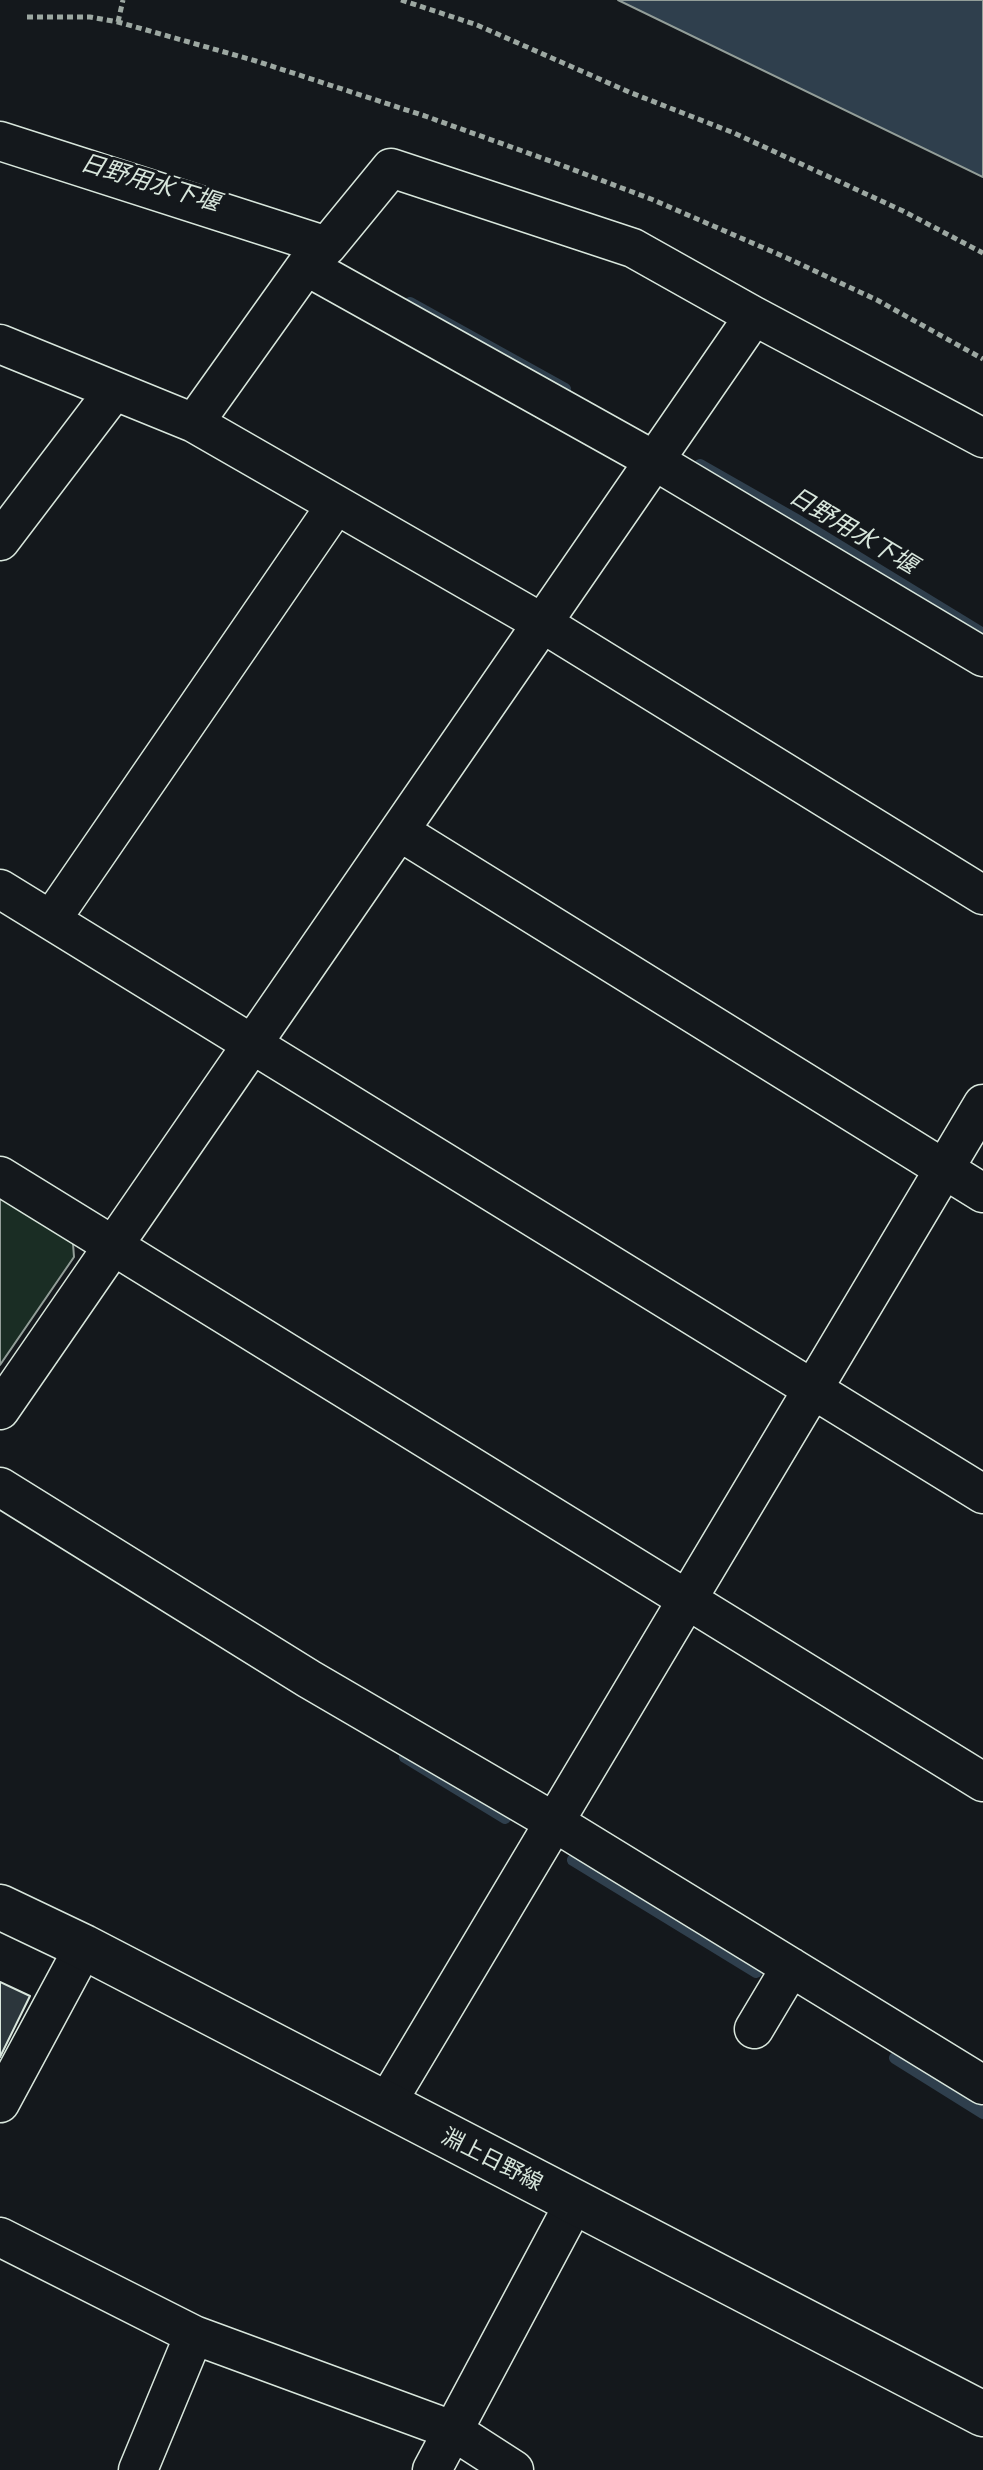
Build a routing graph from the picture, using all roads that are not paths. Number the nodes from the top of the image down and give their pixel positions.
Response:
1 (0, 141) edge
2 (316, 256) junction
3 (754, 316) junction
4 (0, 344) edge
5 (114, 391) junction
6 (194, 423) junction
7 (983, 438) edge
8 (655, 461) junction
9 (336, 505) junction
10 (0, 541) edge
11 (542, 623) junction
12 (983, 657) edge
13 (399, 831) junction
14 (0, 889) edge
15 (983, 895) edge
16 (51, 920) junction
17 (251, 1045) junction
18 (983, 1104) edge
19 (944, 1169) junction
20 (0, 1176) edge
21 (983, 1193) edge
22 (113, 1245) junction
23 (812, 1390) junction
24 (0, 1410) edge
25 (0, 1487) edge
26 (983, 1494) edge
27 (687, 1600) junction
28 (983, 1782) edge
29 (554, 1822) junction
30 (0, 1907) edge
31 (84, 1947) junction
32 (791, 1967) junction
33 (754, 2029) dead end
34 (983, 2085) edge
35 (0, 2103) edge
36 (386, 2104) junction
37 (575, 2202) junction
38 (0, 2237) edge
39 (194, 2335) junction
40 (983, 2414) edge
41 (452, 2430) junction
42 (138, 2470) edge
43 (432, 2470) edge
44 (514, 2470) edge

1 - 2 street
2 - 3 street
2 - 6 street
2 - 8 street
3 - 7 street
3 - 8 street
4 - 5 street
5 - 6 street
5 - 10 street
6 - 9 street
8 - 11 street
8 - 12 street
9 - 11 street
9 - 16 street
11 - 13 street
11 - 15 street
13 - 17 street
13 - 19 street
14 - 16 street
16 - 17 street
17 - 22 street
17 - 23 street
18 - 19 street
19 - 21 street
19 - 23 street
20 - 22 street
22 - 24 street
22 - 27 street
23 - 26 street
23 - 27 street
25 - 29 street
27 - 28 street
27 - 29 street
29 - 32 street
29 - 36 street
30 - 31 main road, 淵上日野線
31 - 35 street
31 - 36 main road, 淵上日野線
32 - 33 street
32 - 34 street
36 - 37 main road, 淵上日野線
37 - 40 main road, 淵上日野線
37 - 41 street
38 - 39 street
39 - 41 street
39 - 42 street
41 - 43 street
41 - 44 street

